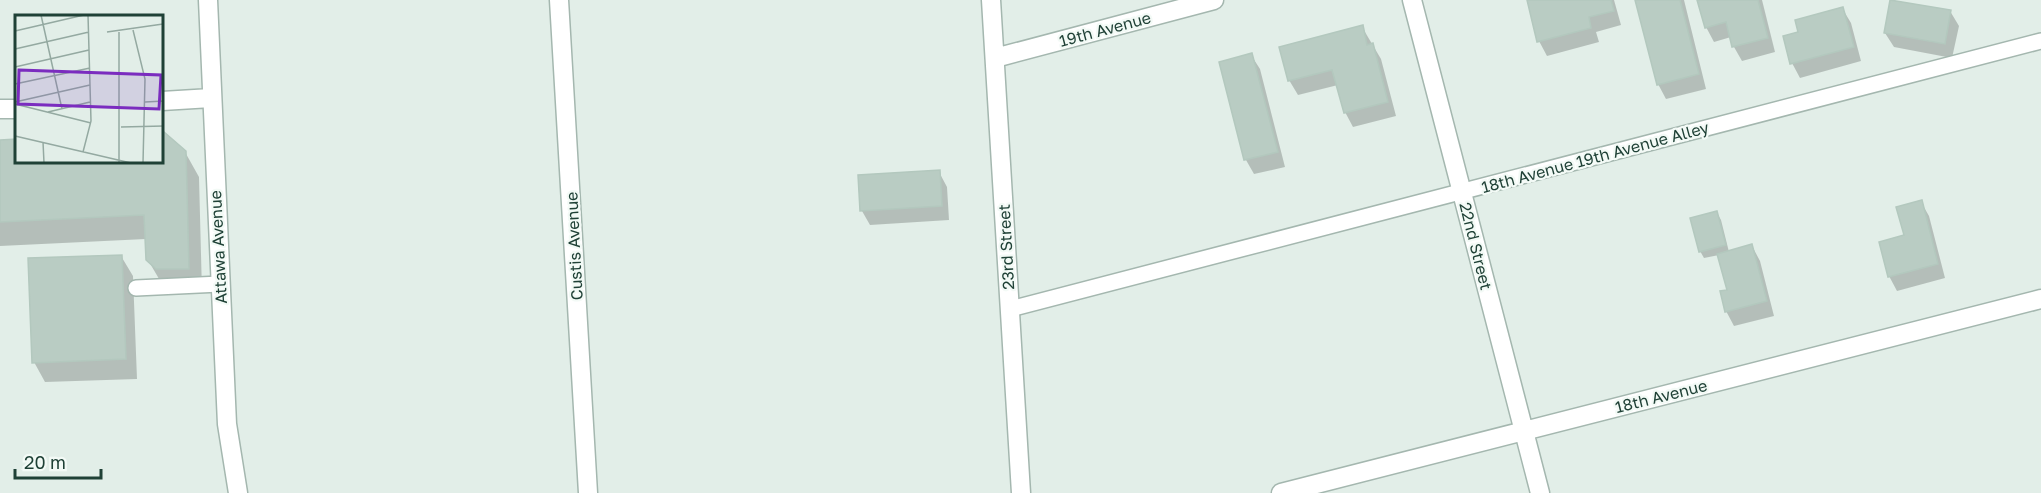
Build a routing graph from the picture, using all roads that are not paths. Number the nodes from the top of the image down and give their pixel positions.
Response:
1 (208, 0) edge
2 (559, 0) edge
3 (992, 0) edge
4 (1214, 0) edge
5 (1412, 0) edge
6 (2041, 41) edge
7 (995, 58) junction
8 (211, 98) junction
9 (164, 100) edge
10 (15, 108) edge
11 (0, 109) edge
12 (1462, 191) junction
13 (220, 284) junction
14 (136, 288) dead end
15 (2041, 298) edge
16 (1010, 309) junction
17 (1524, 430) junction
18 (238, 493) edge
19 (588, 493) edge
20 (1021, 493) edge
21 (1281, 493) edge
22 (1540, 493) edge

1 - 8 street, Attawa Avenue
2 - 19 street, Custis Avenue
3 - 7 street, 23rd Street
4 - 7 street, 19th Avenue
5 - 12 street, 22nd Street
6 - 12 lane, 18th Avenue 19th Avenue Alley
7 - 16 street, 23rd Street
8 - 9 street
8 - 13 street, Attawa Avenue
10 - 11 street
12 - 16 lane, 18th Avenue 19th Avenue Alley
12 - 17 street, 22nd Street
13 - 14 lane
13 - 18 street, Attawa Avenue
15 - 17 street, 18th Avenue
16 - 20 street, 23rd Street
17 - 21 street, 18th Avenue
17 - 22 street, 22nd Street

